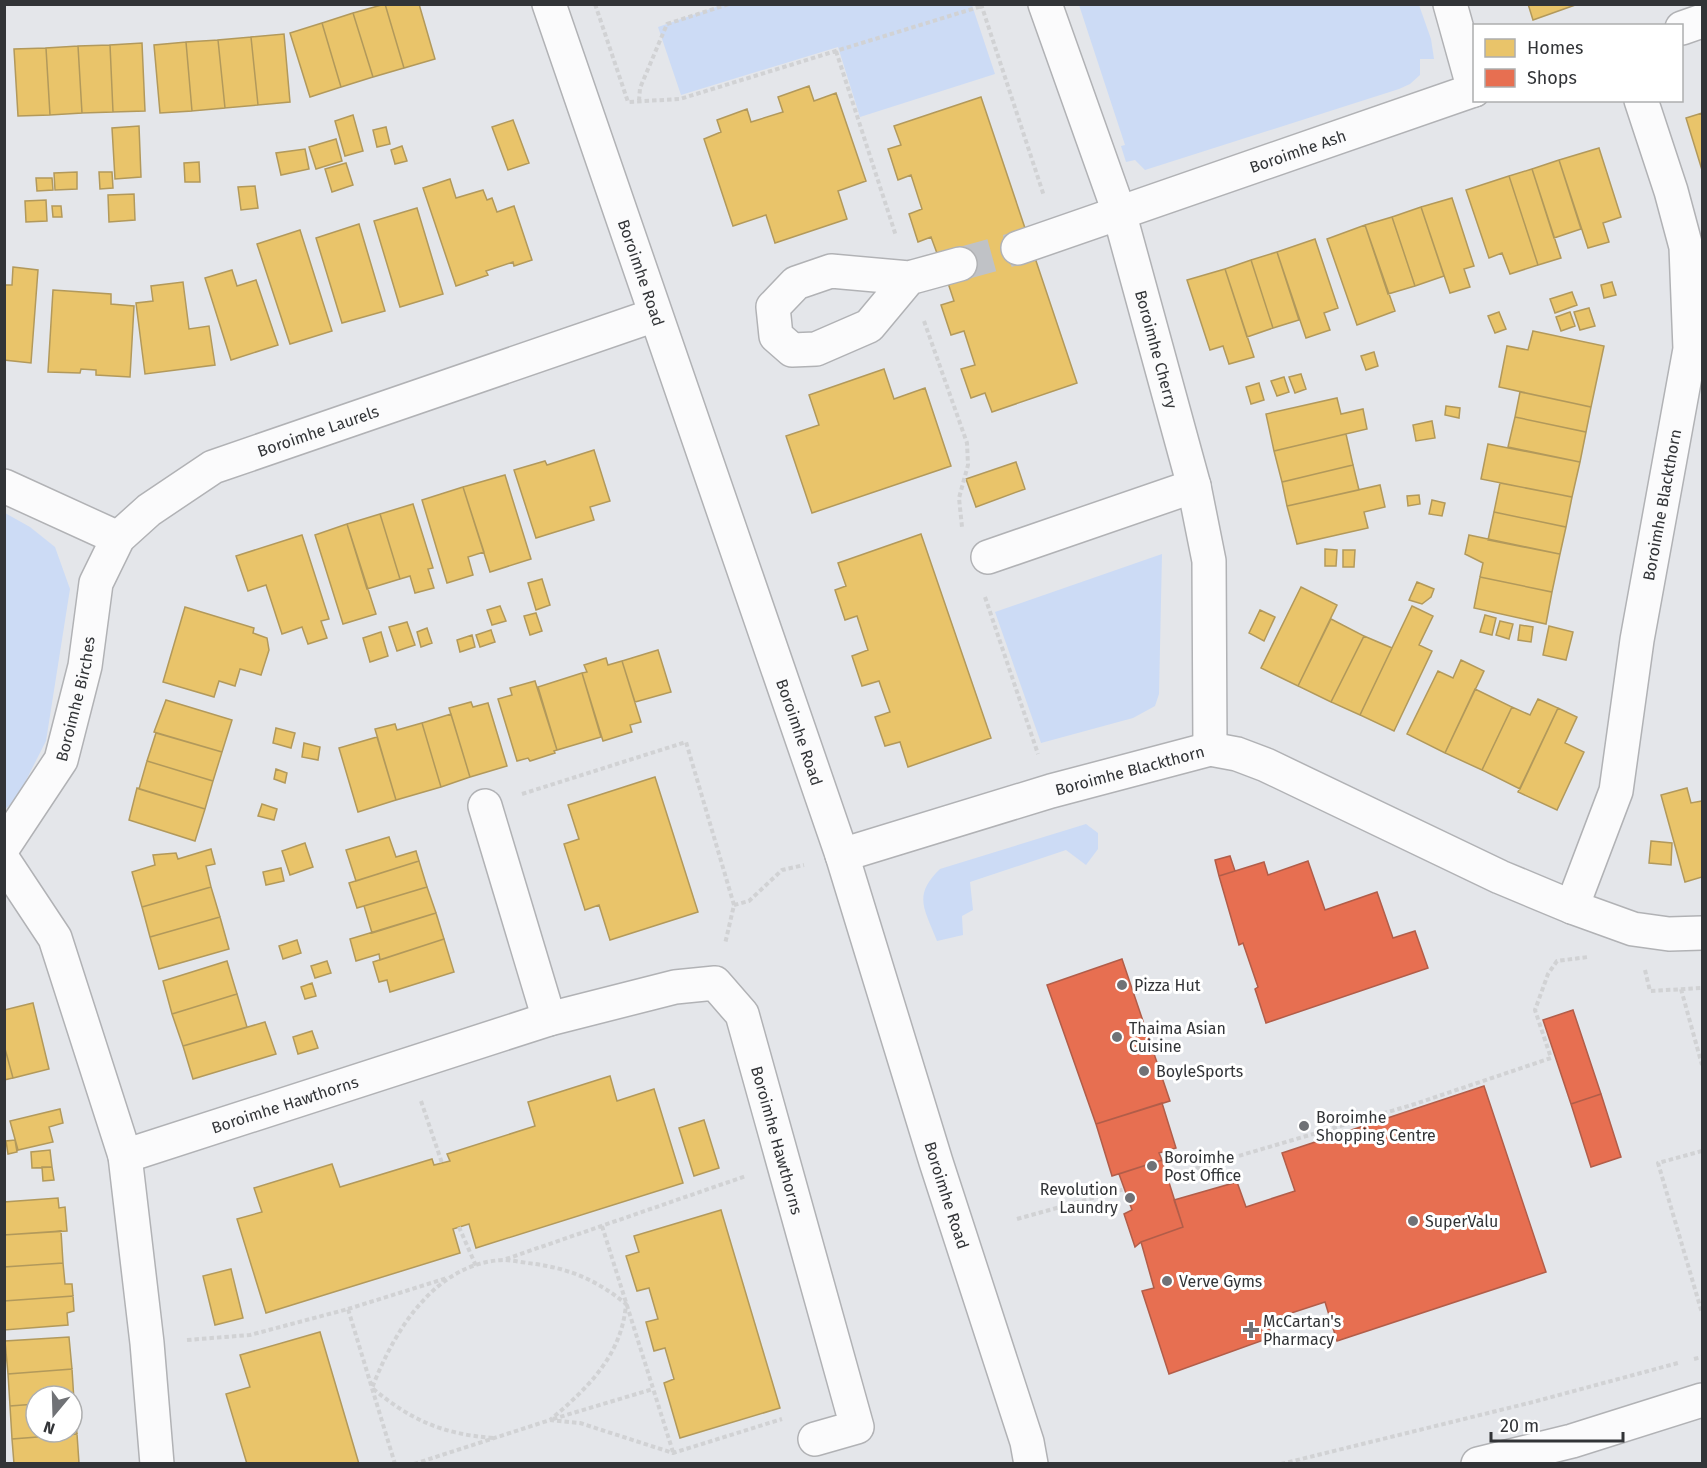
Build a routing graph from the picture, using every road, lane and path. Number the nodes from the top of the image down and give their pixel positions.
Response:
1 (549, 4) edge
2 (595, 4) edge
3 (729, 4) edge
4 (1045, 4) edge
5 (1450, 4) edge
6 (981, 5) edge
7 (1702, 21) edge
8 (1683, 28) edge
9 (836, 51) junction
10 (1473, 86) edge
11 (1473, 90) edge
12 (639, 101) junction
13 (1642, 102) edge
14 (1119, 212) junction
15 (1057, 234) junction
16 (898, 243) dead end
17 (1018, 248) tunnel mouth
18 (960, 264) tunnel mouth
19 (909, 278) dead end
20 (654, 315) junction
21 (4, 486) edge
22 (1194, 486) junction
23 (118, 538) junction
24 (988, 557) dead end
25 (1210, 749) junction
26 (484, 806) joint
27 (4, 846) edge
28 (842, 855) junction
29 (4, 861) edge
30 (734, 905) junction
31 (1572, 907) junction
32 (1702, 933) edge
33 (1597, 959) dead end
34 (1636, 968) dead end
35 (715, 983) junction
36 (1702, 988) edge
37 (1681, 989) junction
38 (549, 1019) junction
39 (408, 1063) junction
40 (1702, 1065) edge
41 (1702, 1151) edge
42 (125, 1156) junction
43 (442, 1163) dead end
44 (783, 1163) junction
45 (1167, 1177) dead end
46 (1125, 1189) dead end
47 (1017, 1219) dead end
48 (602, 1226) junction
49 (459, 1227) dead end
50 (503, 1260) junction
51 (476, 1266) junction
52 (450, 1277) junction
53 (626, 1304) junction
54 (348, 1309) junction
55 (1702, 1313) edge
56 (147, 1343) junction
57 (1702, 1357) edge
58 (1692, 1359) dead end
59 (1682, 1362) dead end
60 (372, 1388) junction
61 (653, 1389) junction
62 (1702, 1400) edge
63 (783, 1419) dead end
64 (550, 1420) junction
65 (493, 1438) junction
66 (815, 1439) dead end
67 (673, 1452) junction
68 (157, 1464) edge
69 (395, 1464) edge
70 (414, 1464) edge
71 (1031, 1464) edge
72 (1281, 1464) edge
73 (1478, 1464) edge

1 - 20 street, Boroimhe Road
2 - 12 path
3 - 12 path
4 - 14 street, Boroimhe Cherry
5 - 10 street, Boroimhe Ash
6 - 9 path
6 - 15 path
7 - 8 street
9 - 12 path
9 - 16 path
11 - 14 street, Boroimhe Ash
13 - 31 street, Boroimhe Blackthorn
14 - 15 street
14 - 22 street, Boroimhe Cherry
15 - 17 street
18 - 19 street
20 - 23 street, Boroimhe Laurels
20 - 28 street, Boroimhe Road
21 - 23 street
22 - 24 street
22 - 25 street, Boroimhe Cherry
23 - 27 street, Boroimhe Birches
25 - 28 street, Boroimhe Blackthorn
25 - 31 street, Boroimhe Blackthorn
26 - 30 path
26 - 38 street
28 - 30 path
28 - 71 street, Boroimhe Road
29 - 42 street
30 - 35 path
31 - 32 street, Boroimhe Blackthorn
33 - 45 path
34 - 37 path
35 - 38 street, Boroimhe Hawthorns
35 - 44 street, Boroimhe Hawthorns
36 - 37 path
37 - 40 path
38 - 39 street, Boroimhe Hawthorns
39 - 42 street, Boroimhe Hawthorns
39 - 43 path
41 - 55 path
42 - 56 street
44 - 48 path
44 - 66 street, Boroimhe Hawthorns
46 - 47 path
48 - 50 path
48 - 53 path
49 - 51 path
50 - 51 path
50 - 53 path
51 - 52 path
52 - 54 path
52 - 60 path
53 - 61 path
53 - 64 path
54 - 56 path
54 - 60 path
56 - 68 street
57 - 58 path
59 - 72 path
60 - 65 path
60 - 69 path
61 - 64 path
61 - 67 path
62 - 73 street
63 - 67 path
64 - 65 path
64 - 67 path
65 - 70 path

